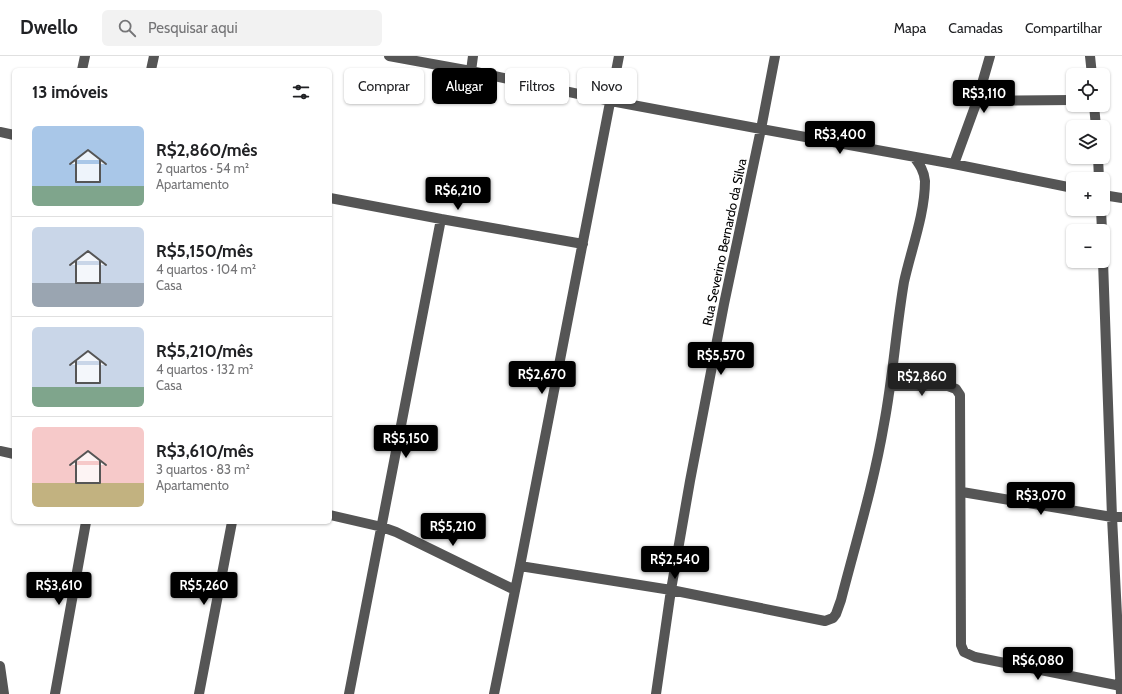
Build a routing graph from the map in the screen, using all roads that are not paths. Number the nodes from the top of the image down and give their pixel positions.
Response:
1 (85, 56) edge
2 (154, 56) edge
3 (389, 56) edge
4 (473, 56) edge
5 (619, 56) edge
6 (775, 56) edge
7 (990, 56) edge
8 (1090, 56) edge
9 (82, 68) edge
10 (151, 68) edge
11 (454, 68) edge
12 (471, 68) edge
13 (617, 68) edge
14 (1091, 68) edge
15 (497, 77) edge
16 (577, 94) edge
17 (1066, 100) edge
18 (977, 101) junction
19 (610, 104) edge
20 (627, 104) edge
21 (761, 130) junction
22 (0, 132) edge
23 (12, 135) edge
24 (914, 157) junction
25 (954, 164) junction
26 (1066, 187) edge
27 (1110, 195) edge
28 (332, 198) edge
29 (1122, 198) edge
30 (441, 219) junction
31 (583, 244) junction
32 (1103, 268) edge
33 (891, 386) junction
34 (0, 451) edge
35 (12, 454) edge
36 (962, 492) junction
37 (332, 515) edge
38 (1117, 517) edge
39 (86, 524) edge
40 (232, 524) edge
41 (382, 527) junction
42 (520, 566) junction
43 (515, 590) junction
44 (670, 590) junction
45 (1120, 619) edge
46 (0, 666) edge
47 (1121, 690) edge
48 (4, 694) edge
49 (55, 694) edge
50 (198, 694) edge
51 (348, 694) edge
52 (494, 694) edge
53 (656, 694) edge

1 - 9 street
2 - 10 street
3 - 11 street
4 - 12 street
5 - 13 street
6 - 21 street, Rua Severino Bernardo da Silva
7 - 18 street
8 - 14 street
15 - 16 street
17 - 18 street
18 - 25 street
19 - 31 street
20 - 21 street
21 - 24 street
21 - 44 street, Rua Severino Bernardo da Silva
22 - 23 street
24 - 25 street
24 - 33 street
25 - 26 street
27 - 29 street
28 - 30 street
30 - 31 street
30 - 41 street
31 - 42 street
32 - 38 street
33 - 36 street
33 - 44 street
34 - 35 street
36 - 38 street
36 - 47 street
37 - 41 street
38 - 45 street
39 - 49 street
40 - 50 street
41 - 43 street
41 - 51 street
42 - 43 street
42 - 44 street
43 - 52 street
44 - 53 street, Rua Severino Bernardo da Silva
45 - 47 street
46 - 48 street

